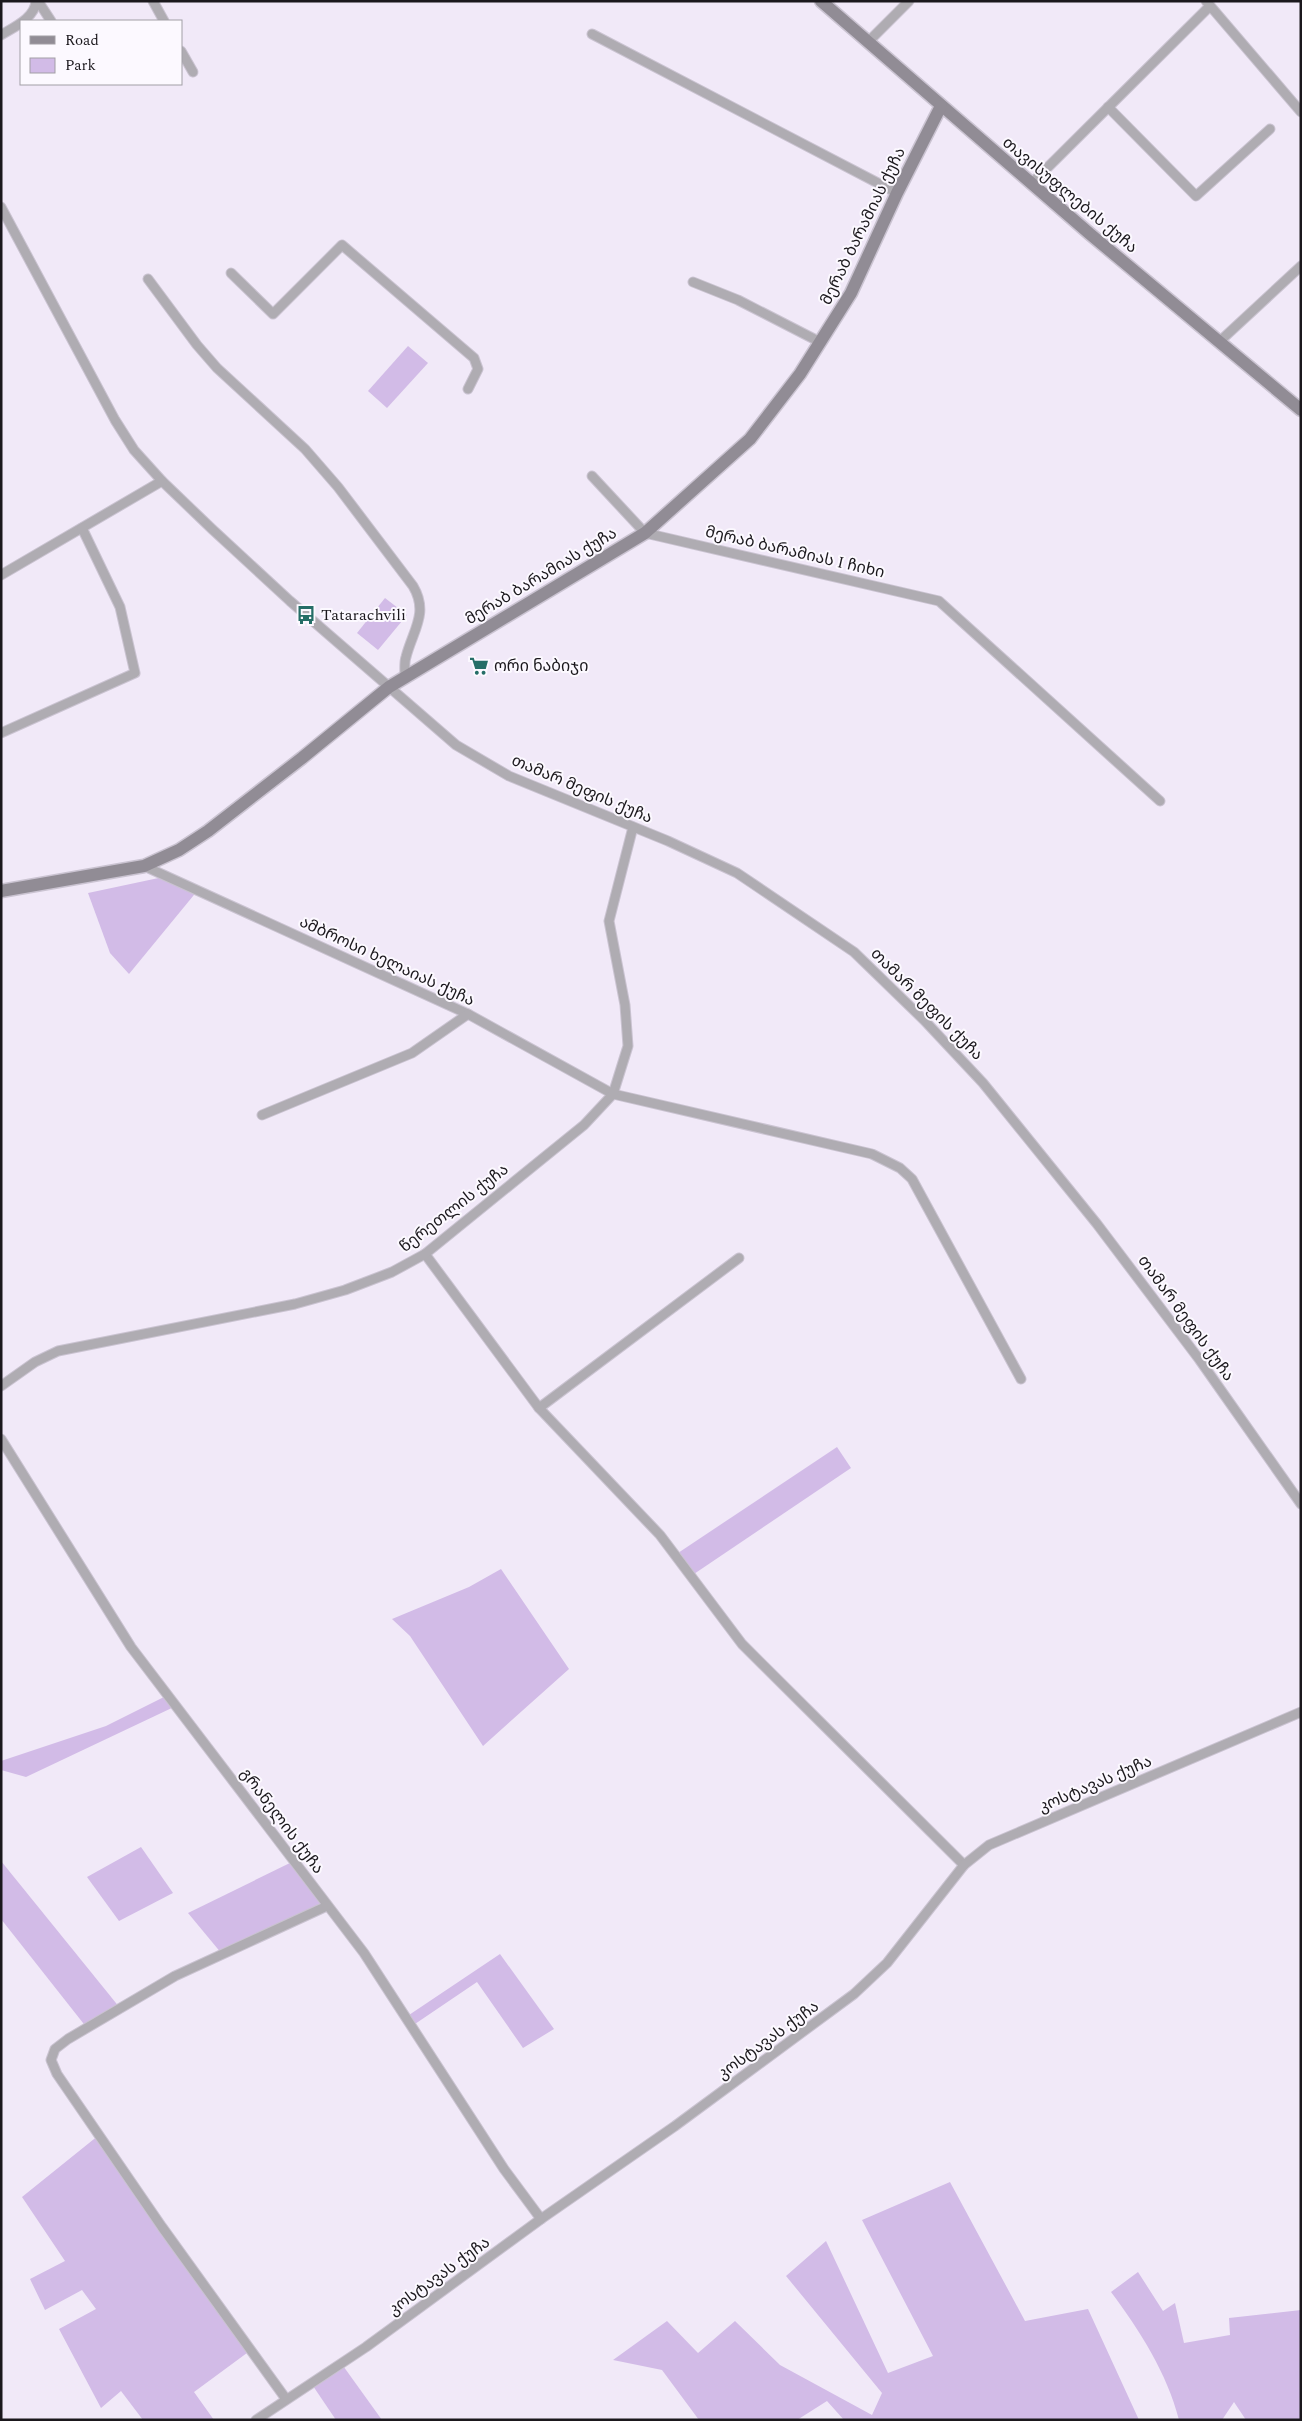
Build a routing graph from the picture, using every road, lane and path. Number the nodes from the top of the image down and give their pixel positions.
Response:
1 (37, 1) edge
2 (153, 1) edge
3 (821, 1) edge
4 (909, 1) edge
5 (1208, 4) edge
6 (24, 20) edge
7 (50, 20) edge
8 (163, 20) edge
9 (20, 22) edge
10 (592, 34) dead end
11 (1, 35) edge
12 (869, 41) junction
13 (182, 53) edge
14 (193, 72) dead end
15 (941, 106) junction
16 (1108, 108) junction
17 (1301, 112) edge
18 (1270, 129) dead end
19 (1031, 184) junction
20 (897, 193) junction
21 (1, 208) edge
22 (1301, 266) edge
23 (231, 272) dead end
24 (148, 279) dead end
25 (693, 282) dead end
26 (820, 342) junction
27 (1219, 342) junction
28 (468, 389) dead end
29 (1301, 410) edge
30 (592, 476) dead end
31 (162, 480) junction
32 (82, 528) junction
33 (645, 533) junction
34 (1, 575) edge
35 (405, 677) junction
36 (391, 688) junction
37 (1, 733) edge
38 (1160, 801) dead end
39 (633, 828) junction
40 (144, 866) junction
41 (1, 891) edge
42 (468, 1014) junction
43 (613, 1094) junction
44 (262, 1115) dead end
45 (425, 1254) junction
46 (739, 1258) dead end
47 (1021, 1379) dead end
48 (1, 1386) edge
49 (539, 1408) junction
50 (1, 1439) edge
51 (1301, 1504) edge
52 (1301, 1712) edge
53 (964, 1865) junction
54 (328, 1906) junction
55 (541, 2220) junction
56 (286, 2399) junction
57 (256, 2420) edge

1 - 6 street
1 - 7 street
2 - 8 street
3 - 12 main road, თავისუფლების ქუჩა
4 - 12 street
5 - 16 street
5 - 17 street
9 - 11 street
10 - 20 street
12 - 15 main road, თავისუფლების ქუჩა
13 - 14 street
15 - 19 main road, თავისუფლების ქუჩა
15 - 20 main road, მერაბ ბარამიას ქუჩა
16 - 18 street
16 - 19 street
19 - 27 main road, თავისუფლების ქუჩა
20 - 26 main road, მერაბ ბარამიას ქუჩა
21 - 31 street, თამარ მეფის ქუჩა
22 - 27 street
23 - 28 street
24 - 35 street
25 - 26 street
26 - 33 main road, მერაბ ბარამიას ქუჩა
27 - 29 main road, თავისუფლების ქუჩა
30 - 33 street
31 - 32 street
31 - 36 street, თამარ მეფის ქუჩა
32 - 34 street
32 - 37 street
33 - 35 main road, მერაბ ბარამიას ქუჩა
33 - 38 street, მერაბ ბარამიას I ჩიხი
35 - 36 main road, მერაბ ბარამიას ქუჩა
36 - 39 street, თამარ მეფის ქუჩა
36 - 40 main road, მერაბ ბარამიას ქუჩა
39 - 43 street, წერეთლის ქუჩა
39 - 51 street, თამარ მეფის ქუჩა
40 - 41 main road, მერაბ ბარამიას ქუჩა
40 - 42 street, ამბროსი ხელაიას ქუჩა
42 - 43 street, ამბროსი ხელაიას ქუჩა
42 - 44 street
43 - 45 street, წერეთლის ქუჩა
43 - 47 street, ამბროსი ხელაიას ქუჩა
45 - 48 street, წერეთლის ქუჩა
45 - 49 street
46 - 49 street
49 - 53 street
50 - 54 street, გრანელის ქუჩა
52 - 53 street, კოსტავას ქუჩა
53 - 55 street, კოსტავას ქუჩა
54 - 55 street, გრანელის ქუჩა
54 - 56 street
55 - 56 street, კოსტავას ქუჩა
56 - 57 street, კოსტავას ქუჩა

